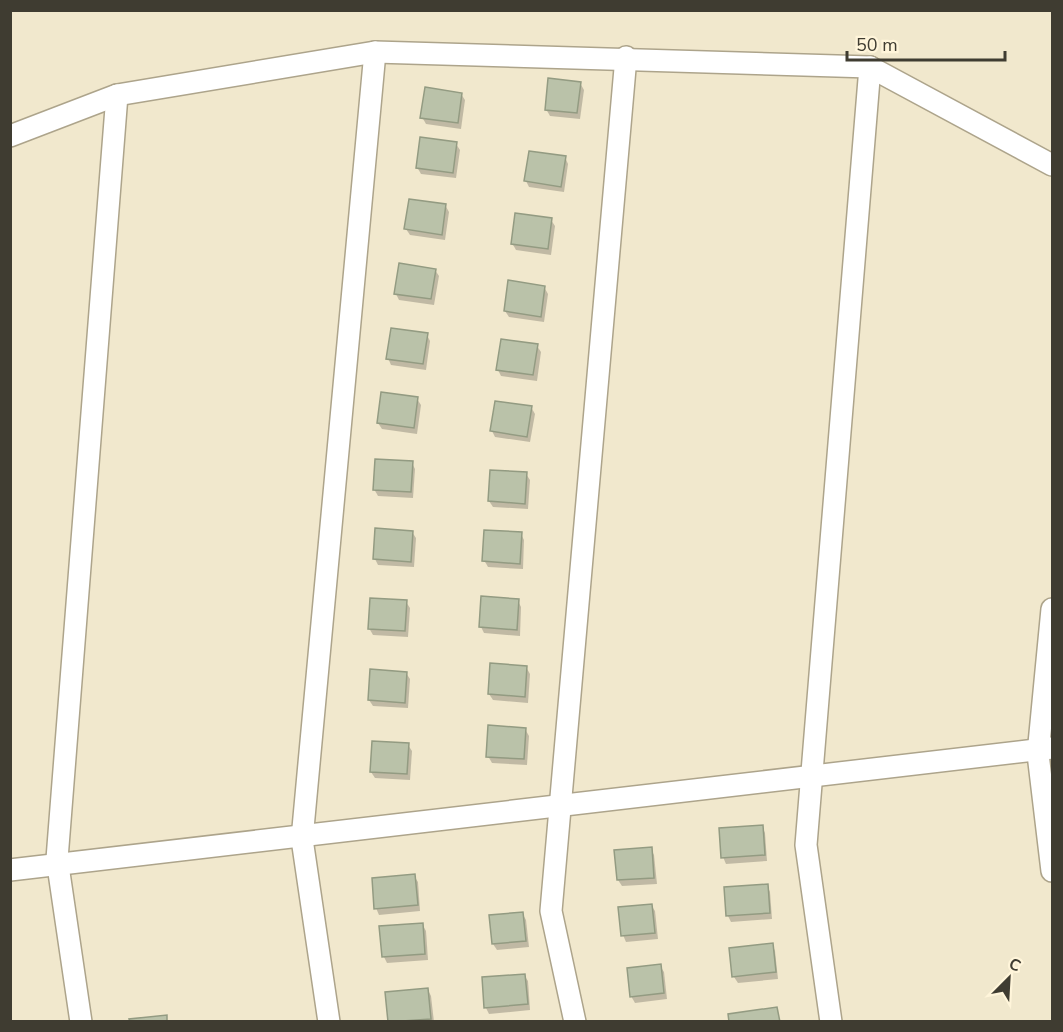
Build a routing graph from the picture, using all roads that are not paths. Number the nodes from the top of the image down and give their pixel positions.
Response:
1 (375, 52) junction
2 (626, 58) junction
3 (870, 68) junction
4 (117, 95) junction
5 (10, 136) edge
6 (1053, 165) edge
7 (1053, 609) edge
8 (1045, 749) edge
9 (812, 777) junction
10 (560, 806) junction
11 (303, 836) junction
12 (58, 864) junction
13 (10, 870) edge
14 (1053, 871) edge
15 (81, 1022) edge
16 (329, 1022) edge
17 (575, 1022) edge
18 (831, 1022) edge

1 - 2 street
1 - 4 street
1 - 11 street
2 - 3 street
2 - 10 street
3 - 6 street
3 - 9 street
4 - 5 street
4 - 12 street
7 - 8 street
8 - 9 street
8 - 14 street
9 - 10 street
9 - 18 street
10 - 11 street
10 - 17 street
11 - 12 street
11 - 16 street
12 - 13 street
12 - 15 street

